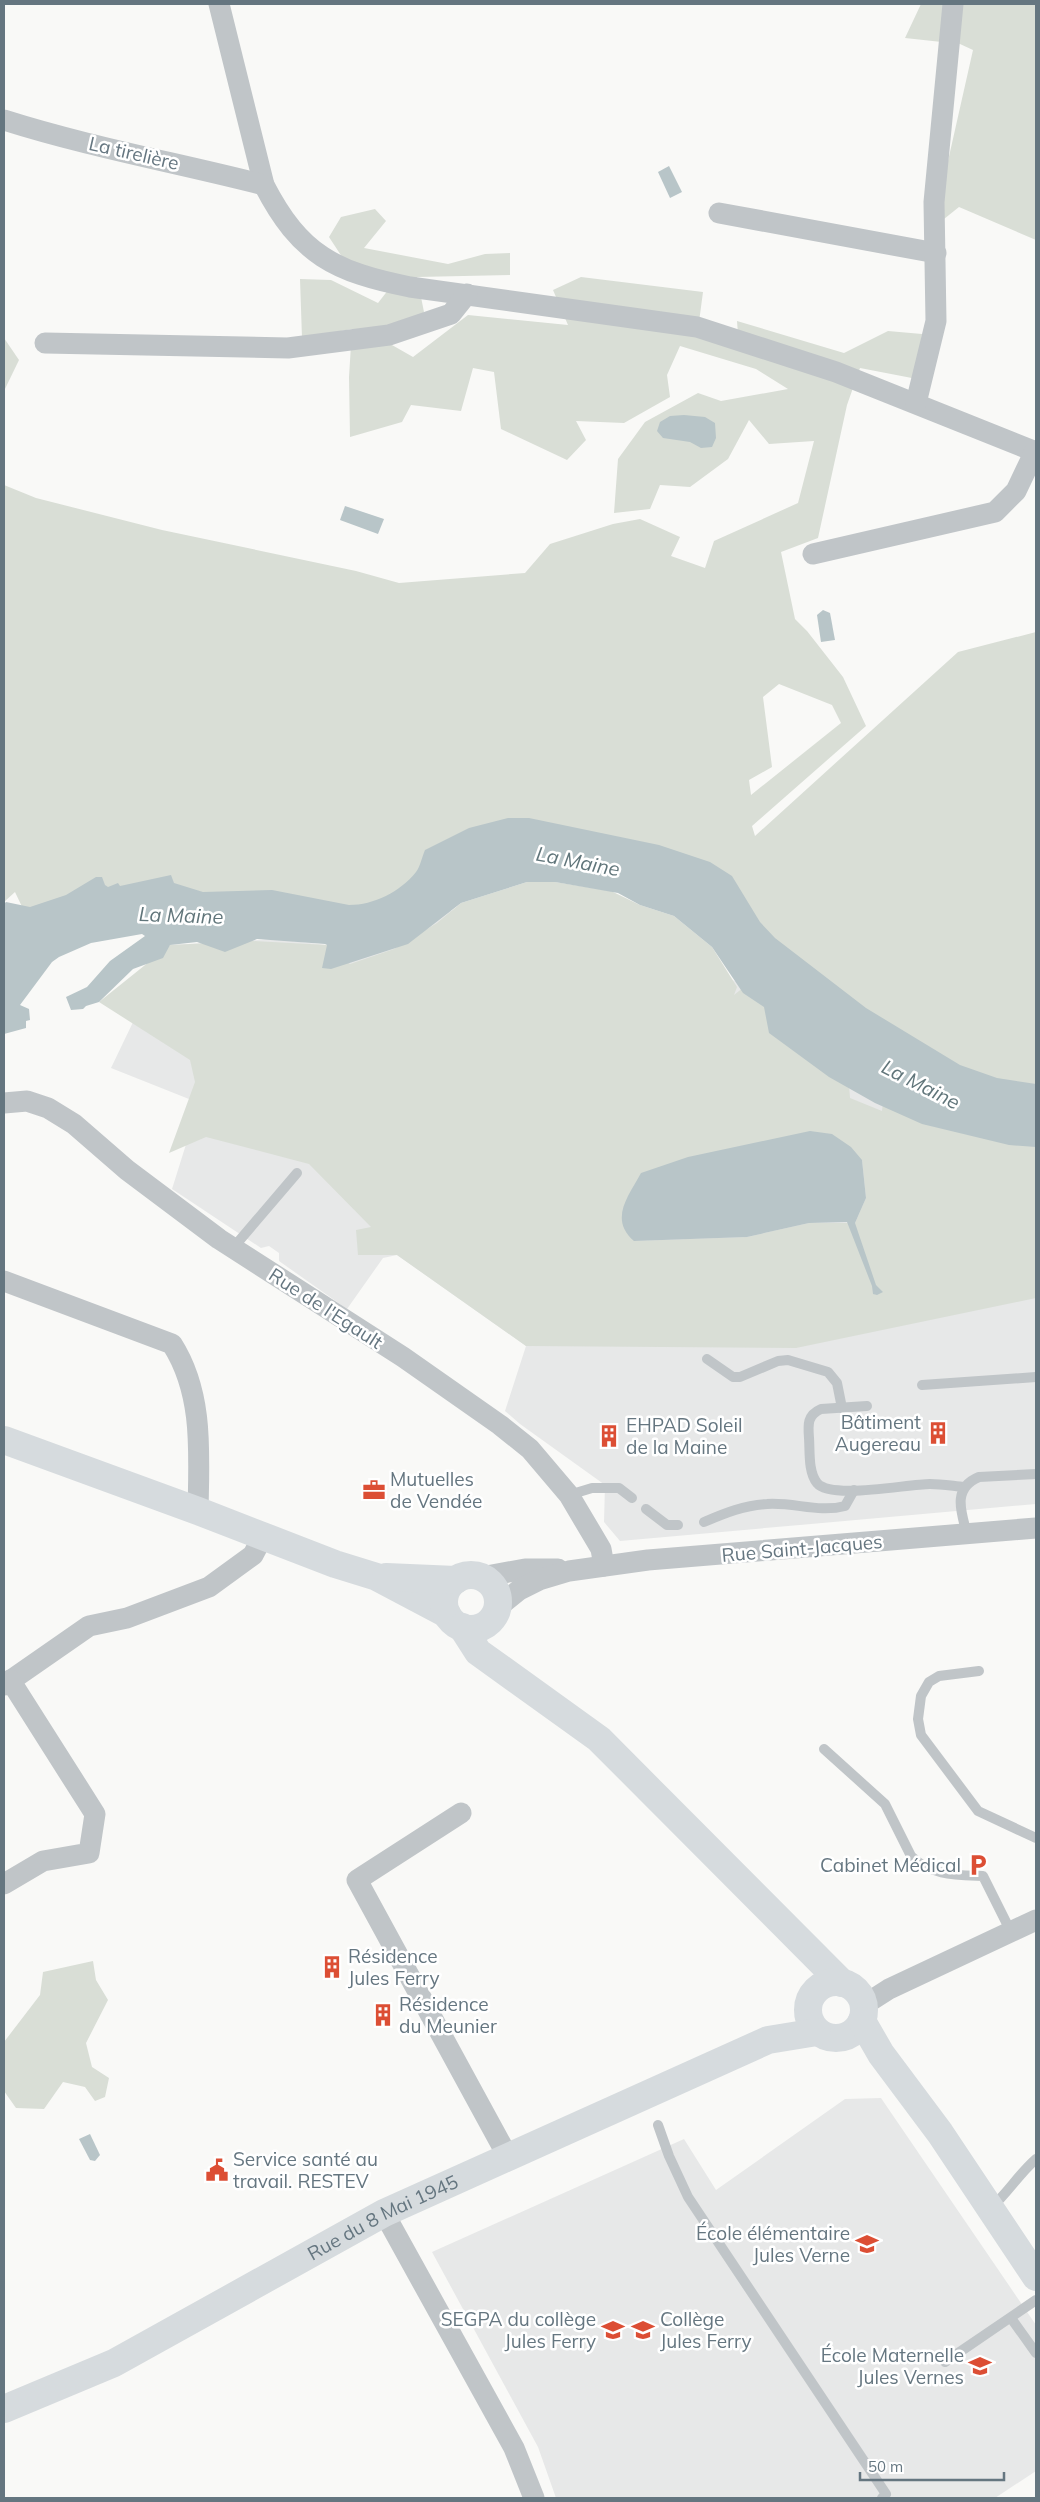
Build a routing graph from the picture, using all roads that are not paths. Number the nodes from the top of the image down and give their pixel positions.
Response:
1 (220, 4) edge
2 (953, 4) edge
3 (4, 120) edge
4 (264, 185) junction
5 (719, 213) dead end
6 (936, 253) junction
7 (467, 294) junction
8 (45, 343) dead end
9 (916, 403) junction
10 (1035, 452) edge
11 (813, 554) dead end
12 (4, 1103) edge
13 (297, 1173) dead end
14 (233, 1248) junction
15 (4, 1281) edge
16 (707, 1359) dead end
17 (1036, 1377) edge
18 (922, 1385) dead end
19 (866, 1406) dead end
20 (842, 1408) junction
21 (4, 1440) edge
22 (1036, 1474) edge
23 (964, 1487) junction
24 (854, 1490) junction
25 (569, 1495) junction
26 (632, 1498) dead end
27 (646, 1509) dead end
28 (198, 1511) junction
29 (704, 1522) dead end
30 (678, 1526) dead end
31 (1036, 1528) edge
32 (967, 1534) junction
33 (263, 1536) junction
34 (604, 1566) junction
35 (568, 1571) junction
36 (377, 1577) junction
37 (468, 1578) junction
38 (494, 1614) junction
39 (446, 1615) junction
40 (979, 1671) dead end
41 (506, 1672) junction
42 (7, 1683) edge
43 (824, 1749) dead end
44 (461, 1813) dead end
45 (1036, 1838) edge
46 (4, 1884) edge
47 (1036, 1920) edge
48 (1011, 1932) junction
49 (798, 1940) junction
50 (842, 1983) junction
51 (813, 2011) junction
52 (857, 2021) junction
53 (658, 2125) dead end
54 (508, 2157) junction
55 (1036, 2159) edge
56 (991, 2208) junction
57 (384, 2213) junction
58 (1036, 2277) edge
59 (1036, 2300) edge
60 (1011, 2318) junction
61 (1036, 2354) edge
62 (945, 2362) dead end
63 (4, 2409) edge
64 (534, 2498) edge
65 (882, 2498) edge

1 - 4 street
2 - 6 street
3 - 4 street, La tirelière
4 - 7 street
5 - 6 street
6 - 9 street
7 - 8 street
7 - 9 street
9 - 10 street
10 - 11 street
12 - 14 street, Rue de l'Egault
13 - 14 lane
14 - 25 street, Rue de l'Egault
15 - 28 street
16 - 20 lane
17 - 18 lane
19 - 20 lane
20 - 24 lane
21 - 28 main road
22 - 23 lane
23 - 24 lane
23 - 32 lane
24 - 29 lane
25 - 26 lane
25 - 34 street, Rue de l'Egault
27 - 30 lane
28 - 33 main road
31 - 32 street, Rue Saint-Jacques
32 - 34 street, Rue Saint-Jacques
33 - 36 main road
33 - 42 street
34 - 35 street, Rue Saint-Jacques
35 - 37 street, Rue Saint-Jacques
35 - 38 street, Rue Saint-Jacques
36 - 37 main road
36 - 39 main road
37 - 38 main road
37 - 39 main road
38 - 39 main road
38 - 41 main road
39 - 41 main road
40 - 45 lane
41 - 49 main road
42 - 46 street
43 - 48 lane
44 - 54 street
47 - 48 street
48 - 52 street
49 - 50 main road
49 - 51 main road
50 - 51 main road
50 - 52 main road
51 - 52 main road
51 - 54 main road, Rue du 8 Mai 1945
52 - 56 main road
53 - 65 lane
54 - 57 main road, Rue du 8 Mai 1945
55 - 56 lane
56 - 58 main road
57 - 63 main road, Rue du 8 Mai 1945
57 - 64 street
59 - 60 lane
60 - 61 lane
60 - 62 lane

